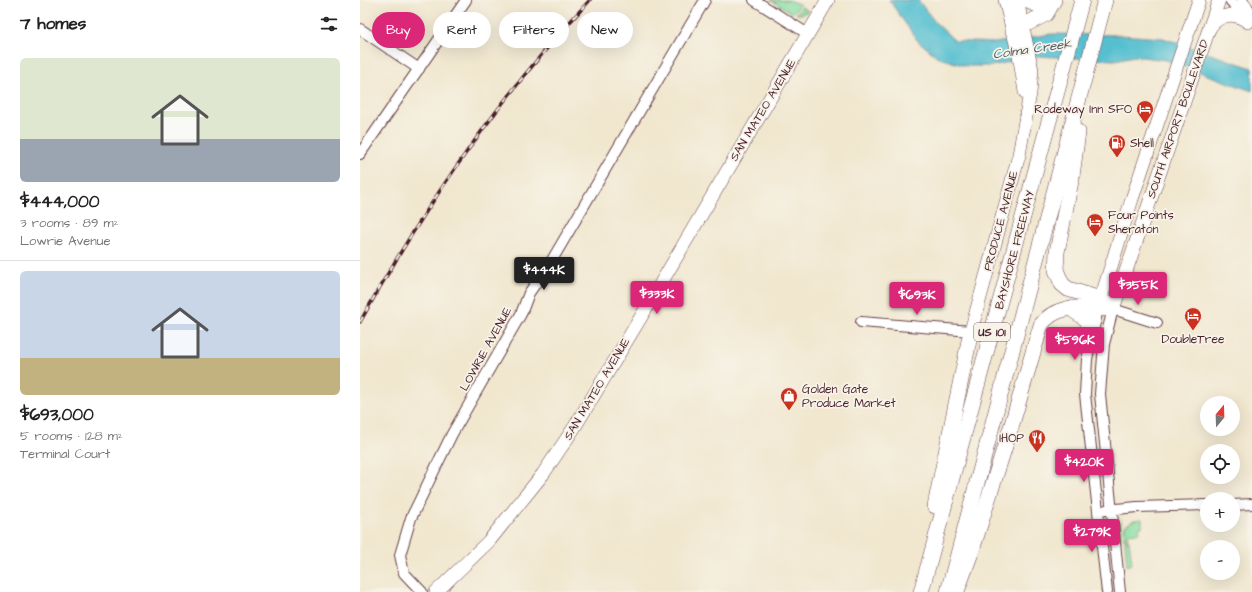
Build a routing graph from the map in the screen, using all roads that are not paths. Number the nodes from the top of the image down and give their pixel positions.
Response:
1 (466, 0) edge
2 (705, 0) edge
3 (754, 0) edge
4 (828, 0) edge
5 (1005, 0) edge
6 (1018, 0) edge
7 (1025, 0) edge
8 (1053, 0) edge
9 (1082, 0) edge
10 (1105, 0) edge
11 (1200, 0) edge
12 (1219, 0) edge
13 (1230, 0) edge
14 (1242, 0) edge
15 (1251, 20) edge
16 (360, 29) edge
17 (1019, 32) junction
18 (808, 34) junction
19 (1207, 34) junction
20 (419, 69) junction
21 (1086, 71) junction
22 (360, 154) edge
23 (1099, 304) junction
24 (1070, 308) junction
25 (1113, 309) junction
26 (861, 322) dead end
27 (1157, 323) dead end
28 (1092, 330) junction
29 (971, 331) junction
30 (1252, 504) edge
31 (1200, 505) edge
32 (1240, 505) edge
33 (1112, 510) junction
34 (1098, 511) junction
35 (422, 592) edge
36 (436, 592) edge
37 (921, 592) edge
38 (948, 592) edge
39 (956, 592) edge
40 (1107, 592) edge
41 (1120, 592) edge

1 - 20 street
2 - 35 street, LOWRIE AVENUE
3 - 18 street
4 - 18 main road, SAN MATEO AVENUE
5 - 17 main road, PRODUCE AVENUE
6 - 17 main road, PRODUCE AVENUE
7 - 8 highway
8 - 17 highway
9 - 37 highway, BAYSHORE FREEWAY / US 101
10 - 21 highway, BAYSHORE FREEWAY / US 101
11 - 23 main road, SOUTH AIRPORT BOULEVARD
12 - 19 main road, SOUTH AIRPORT BOULEVARD
13 - 15 street
14 - 15 street
15 - 19 main road
16 - 20 street
17 - 29 main road, PRODUCE AVENUE
18 - 36 main road, SAN MATEO AVENUE
19 - 25 main road, SOUTH AIRPORT BOULEVARD
20 - 22 street
21 - 23 highway
21 - 38 highway, BAYSHORE FREEWAY / US 101
23 - 24 highway
23 - 25 highway
23 - 28 street, SOUTH AIRPORT BOULEVARD
24 - 28 highway
24 - 39 highway
25 - 27 street
25 - 33 street, SOUTH AIRPORT BOULEVARD
26 - 29 street
28 - 34 street, SOUTH AIRPORT BOULEVARD
29 - 37 highway
30 - 32 street
31 - 33 street
33 - 34 street
33 - 41 street, SOUTH AIRPORT BOULEVARD
34 - 40 street, SOUTH AIRPORT BOULEVARD

